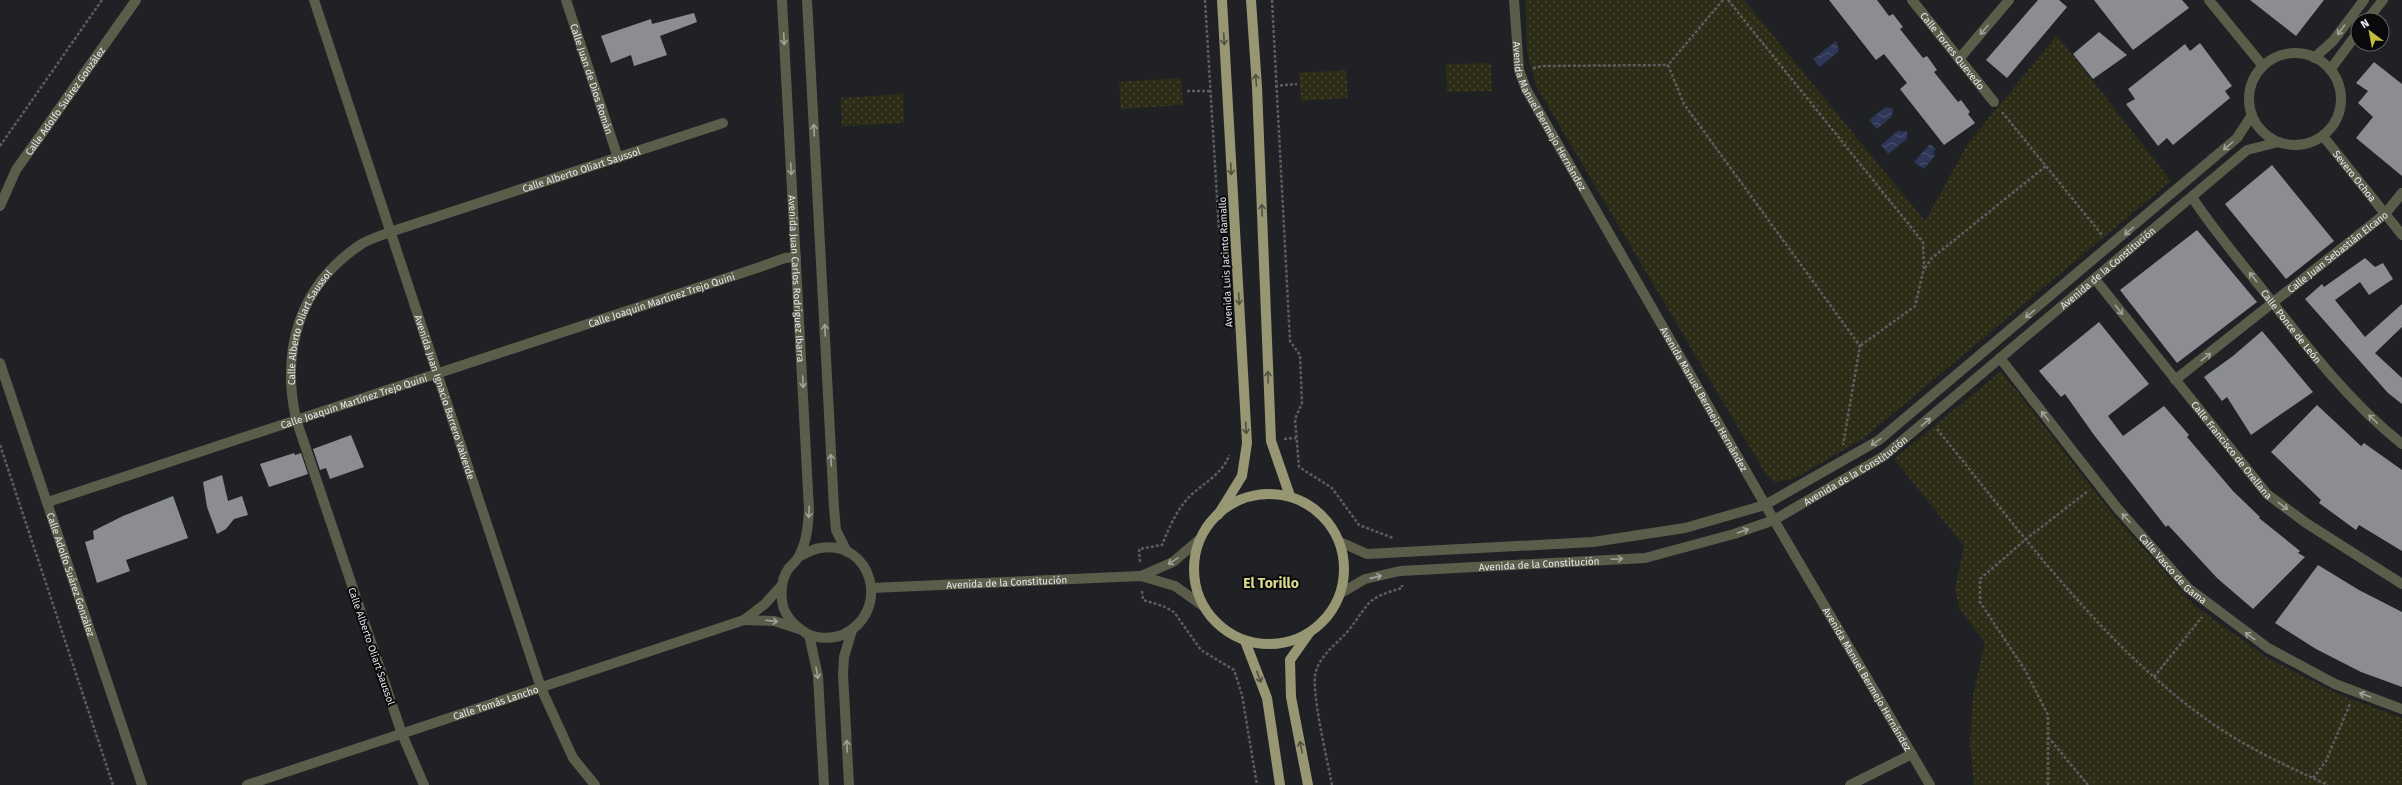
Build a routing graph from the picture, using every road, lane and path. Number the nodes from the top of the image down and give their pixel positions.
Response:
1 (102, 0) edge
2 (136, 0) edge
3 (314, 0) edge
4 (566, 0) edge
5 (782, 0) edge
6 (807, 0) edge
7 (1205, 0) edge
8 (1222, 0) edge
9 (1272, 0) edge
10 (1514, 0) edge
11 (1723, 0) edge
12 (1728, 0) edge
13 (1912, 0) edge
14 (2009, 0) edge
15 (2209, 0) edge
16 (2364, 0) edge
17 (2383, 0) edge
18 (1251, 3) edge
19 (2373, 12) edge
20 (2350, 43) edge
21 (2314, 58) junction
22 (1959, 59) junction
23 (1668, 65) junction
24 (2263, 66) junction
25 (1519, 70) junction
26 (2330, 70) junction
27 (1994, 102) joint
28 (2252, 115) junction
29 (723, 123) dead end
30 (2323, 136) junction
31 (2279, 142) junction
32 (0, 146) edge
33 (618, 158) junction
34 (2046, 166) junction
35 (2402, 193) edge
36 (2192, 197) junction
37 (0, 206) edge
38 (2385, 214) junction
39 (390, 232) junction
40 (1219, 233) dead end
41 (2402, 235) edge
42 (2111, 246) junction
43 (796, 258) junction
44 (1924, 268) junction
45 (2095, 279) junction
46 (2273, 304) junction
47 (1860, 346) junction
48 (2000, 358) junction
49 (0, 363) edge
50 (437, 373) junction
51 (2175, 380) junction
52 (296, 419) junction
53 (1929, 419) junction
54 (2402, 444) edge
55 (0, 445) edge
56 (1230, 453) dead end
57 (1842, 463) junction
58 (2098, 483) junction
59 (1290, 496) junction
60 (48, 502) junction
61 (1765, 504) junction
62 (1218, 515) junction
63 (1774, 520) junction
64 (1200, 539) junction
65 (2026, 539) junction
66 (1340, 542) junction
67 (847, 552) junction
68 (1399, 552) junction
69 (800, 556) junction
70 (1400, 571) junction
71 (1141, 576) junction
72 (2402, 584) edge
73 (782, 586) junction
74 (872, 588) junction
75 (1341, 593) junction
76 (1203, 606) junction
77 (2210, 607) junction
78 (744, 620) junction
79 (798, 629) junction
80 (852, 630) junction
81 (1309, 632) junction
82 (809, 635) junction
83 (1245, 641) junction
84 (2154, 678) junction
85 (541, 688) junction
86 (2355, 691) junction
87 (2402, 709) edge
88 (402, 734) junction
89 (2048, 736) junction
90 (1912, 754) junction
91 (2313, 778) junction
92 (113, 785) edge
93 (142, 785) edge
94 (247, 785) edge
95 (424, 785) edge
96 (595, 785) edge
97 (824, 785) edge
98 (849, 785) edge
99 (1257, 785) edge
100 (1280, 785) edge
101 (1308, 785) edge
102 (1332, 785) edge
103 (1850, 785) edge
104 (1930, 785) edge
105 (2048, 785) edge
106 (2088, 785) edge
107 (2328, 785) edge

1 - 32 path
2 - 37 street, Calle Adolfo Suárez González
3 - 39 street, Avenida Juan Ignacio Barrero Valverde
4 - 33 street, Calle Juan de Dios Román
5 -> 43 street, Avenida Juan Carlos Rodríguez Ibarra
67 -> 6 street
7 - 40 path
8 -> 62 main road, Avenida Luis Jacinto Ramallo
9 - 68 path
10 - 25 street, Avenida Manuel Bermejo Hernández
11 - 23 path
12 - 44 path
13 - 22 street, Calle Torres Quevedo
14 -> 22 street
15 - 24 street
16 -> 21 street
17 - 19 street
59 -> 18 main road
20 - 26 street
21 - 24 street
21 - 26 street
22 - 27 street, Calle Torres Quevedo
23 - 25 path
23 - 47 path
24 - 28 street
25 - 61 street, Avenida Manuel Bermejo Hernández
26 - 30 street
27 - 34 path
28 - 31 street
28 -> 42 street, Avenida de la Constitución
29 - 33 street, Calle Alberto Oliart Saussol
30 - 31 street
30 - 38 street, Severo Ochoa
31 - 36 street, Avenida de la Constitución
33 - 39 street, Calle Alberto Oliart Saussol
34 - 42 path
34 - 44 path
35 - 38 street, Calle Juan Sebastián Elcano
36 - 45 street, Avenida de la Constitución
46 -> 36 street, Calle Ponce de León
38 - 41 street, Severo Ochoa
38 - 46 street, Calle Juan Sebastián Elcano
39 - 50 street, Avenida Juan Ignacio Barrero Valverde
39 - 52 street, Calle Alberto Oliart Saussol
42 -> 57 street, Avenida de la Constitución
43 - 50 street, Calle Joaquín Martínez Trejo Quini
43 -> 69 street, Avenida Juan Carlos Rodríguez Ibarra
44 - 47 path
45 - 48 street, Avenida de la Constitución
45 -> 51 street, Calle Francisco de Orellana
51 -> 46 street, Calle Juan Sebastián Elcano
54 -> 46 street, Calle Ponce de León
47 - 57 path
48 - 53 street, Avenida de la Constitución
58 -> 48 street, Calle Vasco de Gama
49 - 60 street, Calle Adolfo Suárez González
50 - 52 street, Calle Joaquín Martínez Trejo Quini
50 - 85 street, Avenida Juan Ignacio Barrero Valverde
51 -> 72 street, Calle Francisco de Orellana
52 - 60 street, Calle Joaquín Martínez Trejo Quini
52 - 88 street, Calle Alberto Oliart Saussol
63 -> 53 street, Avenida de la Constitución
53 - 65 path
55 - 92 path
56 - 71 path
57 - 61 street, Avenida de la Constitución
58 - 65 path
77 -> 58 street, Calle Vasco de Gama
59 - 62 main road
59 - 66 main road
60 - 93 street, Calle Adolfo Suárez González
61 - 63 street, Avenida Manuel Bermejo Hernández
61 - 68 street, Avenida de la Constitución
62 - 64 main road
70 -> 63 street, Avenida de la Constitución
63 - 90 street, Avenida Manuel Bermejo Hernández
64 -> 71 street, Avenida de la Constitución
64 - 76 main road
65 - 84 path
65 - 89 path
66 - 68 street, Avenida de la Constitución
66 - 75 main road
67 - 69 street
67 - 74 street
69 - 73 street
75 -> 70 street, Avenida de la Constitución
70 - 102 path
71 - 74 street, Avenida de la Constitución
71 - 76 street, Avenida de la Constitución
71 - 99 path
73 - 78 street, Calle Tomás Lancho
73 - 79 street
74 - 80 street
75 - 81 main road
76 - 83 main road
77 - 84 path
86 -> 77 street, Calle Vasco de Gama
78 -> 79 street, Calle Tomás Lancho
78 - 85 street, Calle Tomás Lancho
79 - 82 street
80 - 82 street
98 -> 80 street
81 - 83 main road
101 -> 81 main road
82 -> 97 street
83 -> 100 main road
84 - 91 path
85 - 88 street, Calle Tomás Lancho
85 - 96 street, Avenida Juan Ignacio Barrero Valverde
87 -> 86 street, Calle Vasco de Gama
86 - 91 path
88 - 94 street, Calle Tomás Lancho
88 - 95 street, Calle Alberto Oliart Saussol
89 - 105 path
89 - 106 path
90 - 103 street
90 - 104 street, Avenida Manuel Bermejo Hernández
91 - 107 path

